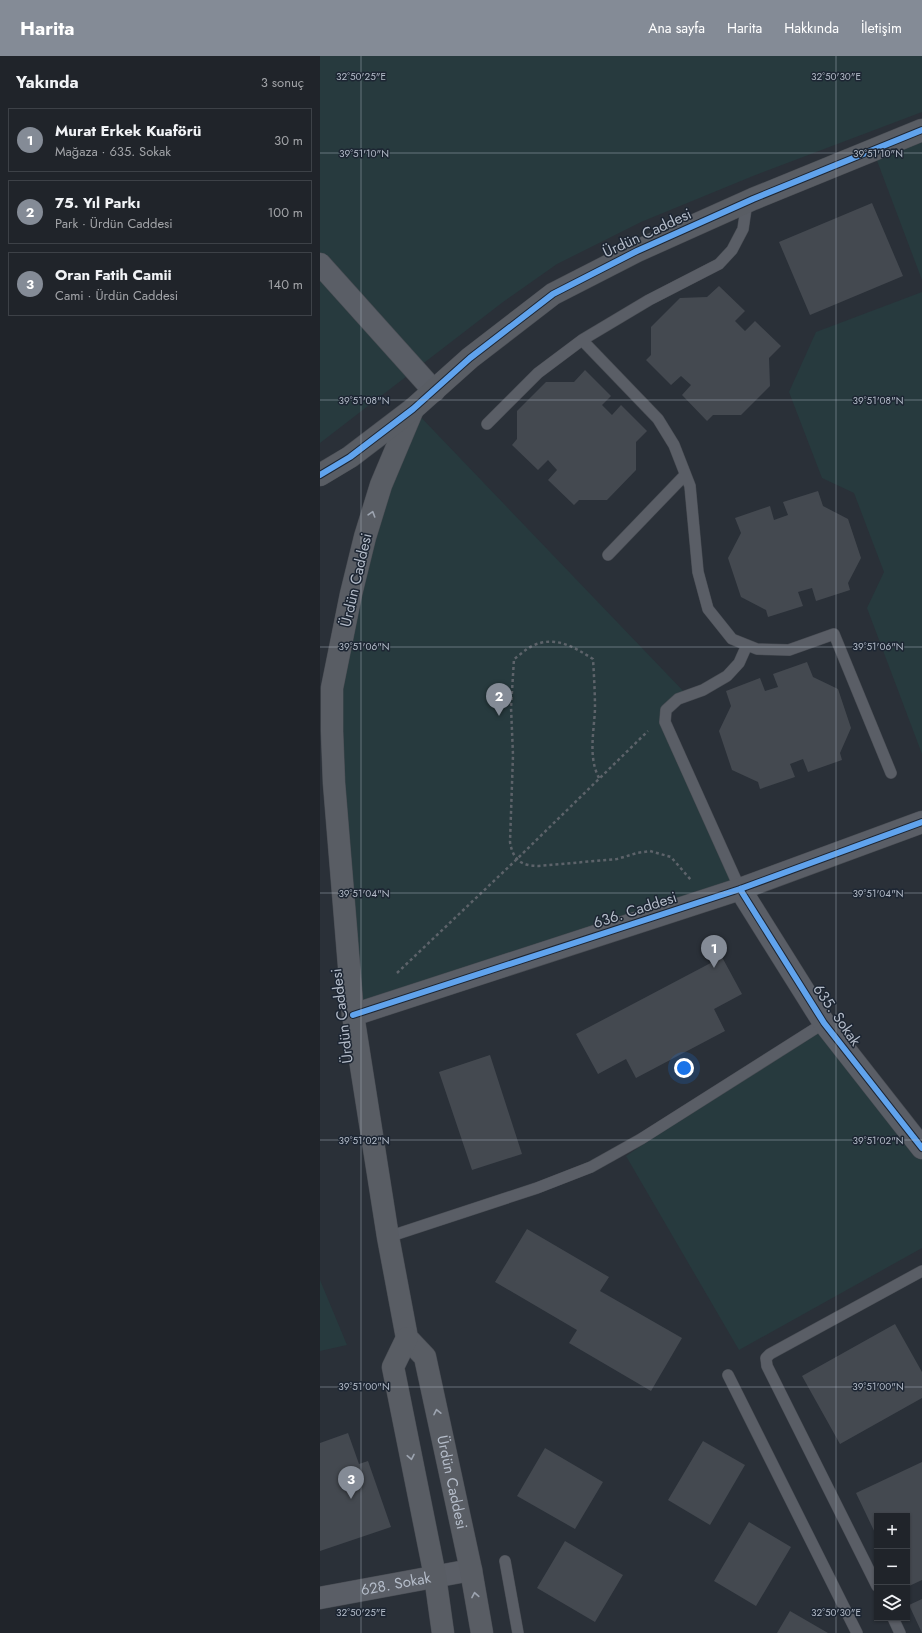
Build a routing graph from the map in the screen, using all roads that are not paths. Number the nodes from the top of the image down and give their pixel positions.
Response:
1 (922, 130) edge
2 (747, 202) junction
3 (320, 264) edge
4 (582, 340) junction
5 (434, 391) junction
6 (413, 409) junction
7 (487, 424) dead end
8 (320, 475) edge
9 (686, 475) junction
10 (608, 555) dead end
11 (747, 645) junction
12 (326, 683) edge
13 (890, 773) dead end
14 (922, 822) edge
15 (740, 890) junction
16 (353, 1015) junction
17 (824, 1023) junction
18 (922, 1148) edge
19 (388, 1237) junction
20 (922, 1271) edge
21 (407, 1338) junction
22 (728, 1375) dead end
23 (505, 1561) dead end
24 (471, 1570) junction
25 (435, 1576) junction
26 (876, 1585) edge
27 (320, 1598) edge
28 (894, 1621) edge
29 (444, 1633) edge
30 (482, 1633) edge
31 (518, 1633) edge
32 (858, 1633) edge
33 (900, 1633) edge

1 - 2 main road, Ürdün Caddesi
2 - 4 lane
2 - 5 main road, Ürdün Caddesi
3 - 5 street
4 - 7 lane
4 - 9 lane
5 - 6 main road, Ürdün Caddesi
6 - 8 main road
12 -> 6 main road, Ürdün Caddesi
9 - 10 lane
9 - 11 lane
11 - 13 lane
11 - 15 lane
12 - 16 main road, Ürdün Caddesi
14 - 15 street, 636. Caddesi
15 - 16 street, 636. Caddesi
15 - 17 street, 635. Sokak
16 - 19 main road, Ürdün Caddesi
17 - 18 street, 635. Sokak
17 - 19 lane
19 - 21 main road, Ürdün Caddesi
20 - 26 lane
24 -> 21 main road, Ürdün Caddesi
21 -> 25 main road
22 - 32 lane
23 - 31 lane
24 - 25 street, 628. Sokak
30 -> 24 main road, Ürdün Caddesi
25 - 27 street, 628. Sokak
25 - 29 main road
28 - 33 lane

